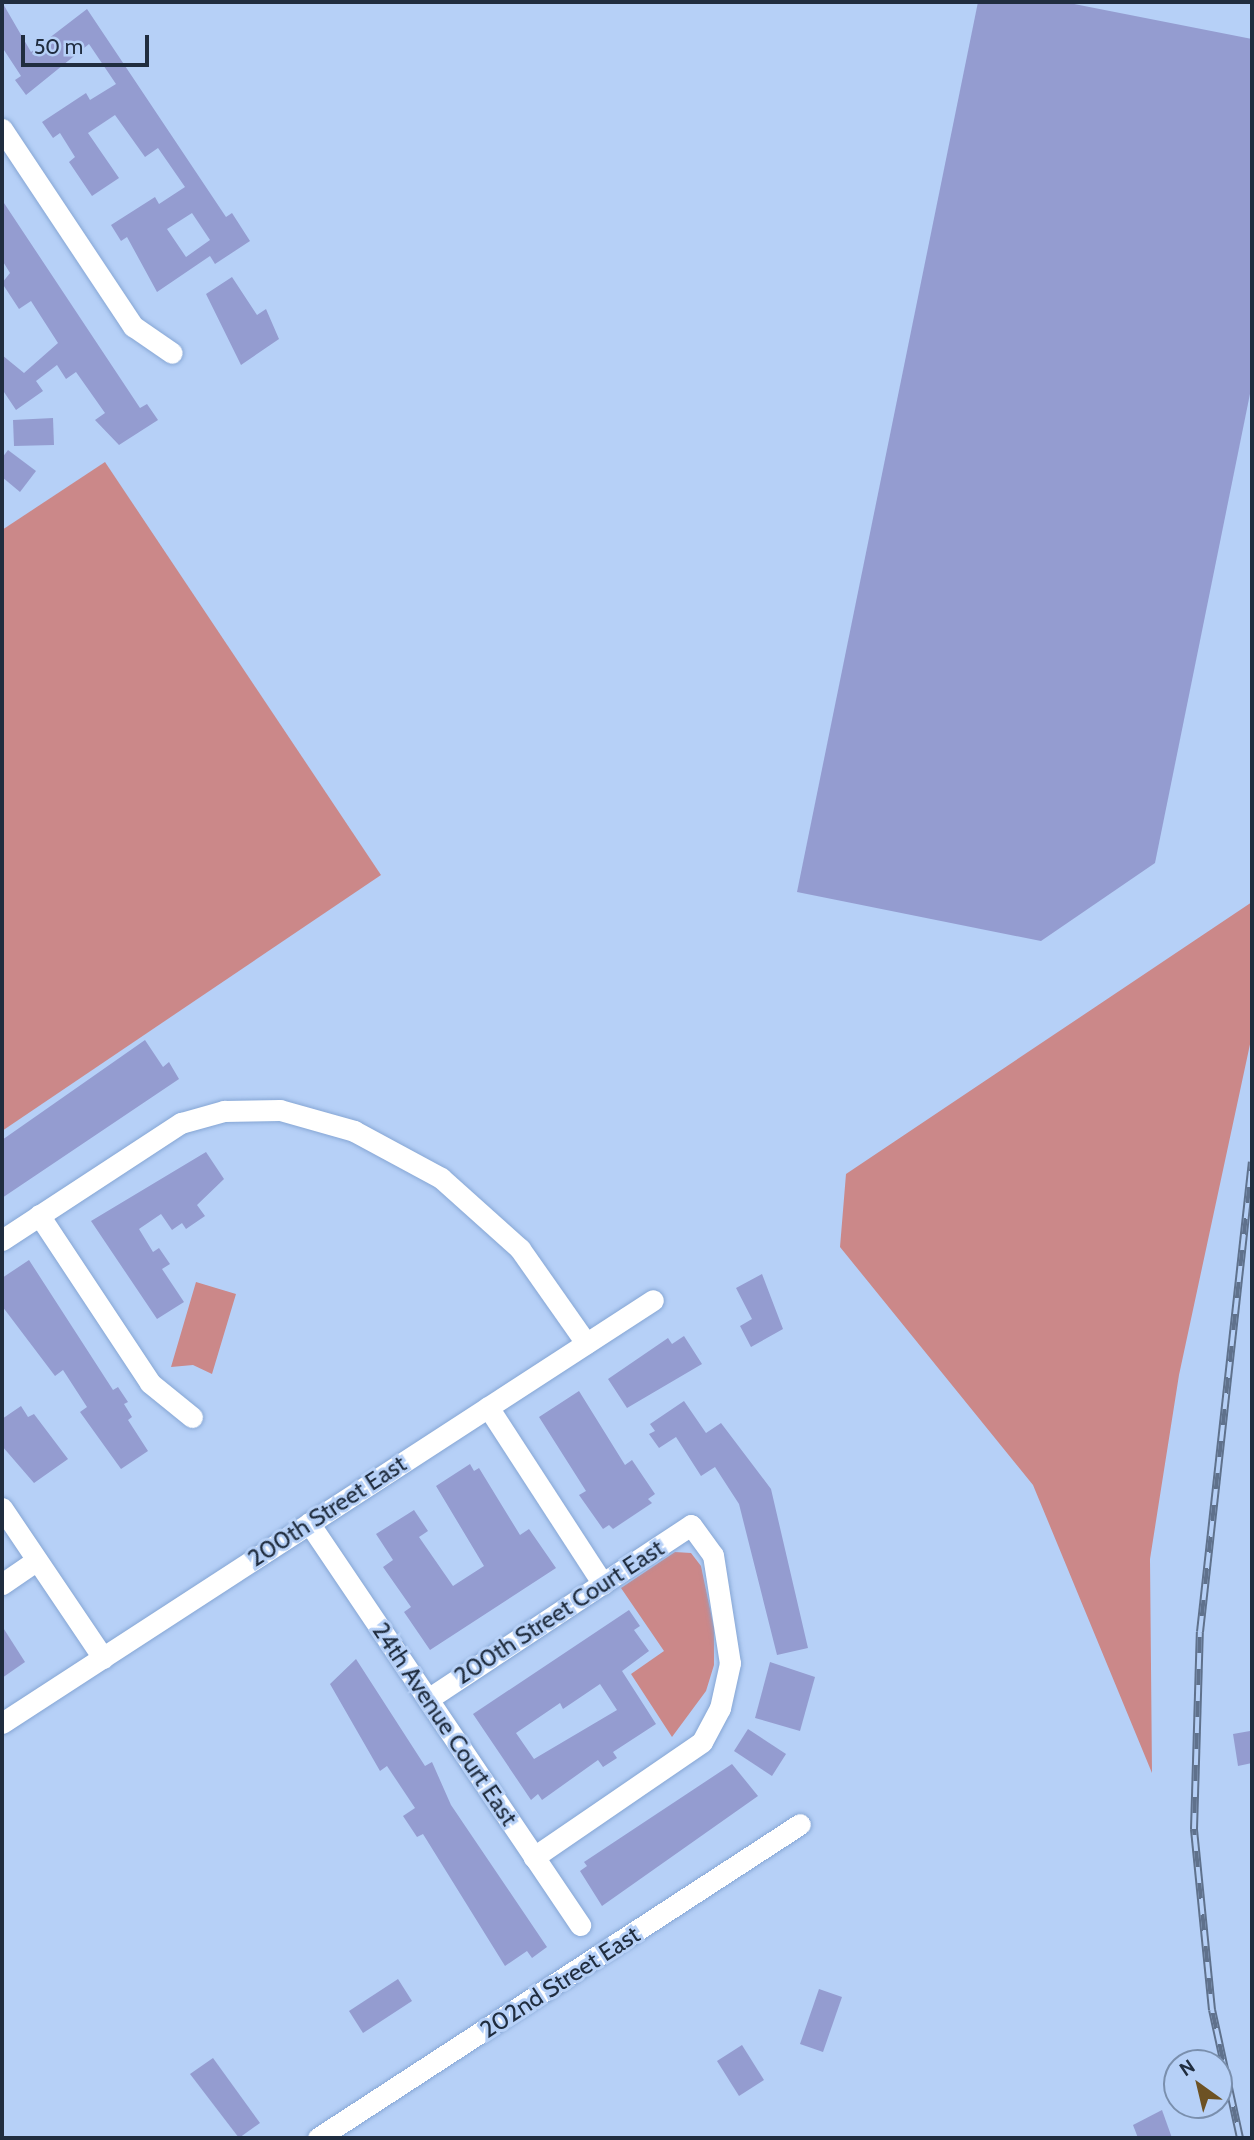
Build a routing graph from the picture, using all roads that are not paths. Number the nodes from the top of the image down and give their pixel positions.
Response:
1 (2, 129) edge
2 (172, 354) dead end
3 (39, 1215) junction
4 (2, 1240) edge
5 (653, 1300) dead end
6 (586, 1343) junction
7 (488, 1407) junction
8 (192, 1417) dead end
9 (2, 1508) edge
10 (309, 1523) junction
11 (37, 1560) junction
12 (2, 1584) edge
13 (603, 1584) junction
14 (103, 1658) junction
15 (428, 1699) junction
16 (2, 1723) edge
17 (800, 1824) dead end
18 (534, 1857) junction
19 (580, 1925) dead end
20 (318, 2138) edge

1 - 2 street
3 - 4 street
3 - 6 street
3 - 8 street
5 - 6 street, 200th Street East
6 - 7 street, 200th Street East
7 - 10 street, 200th Street East
7 - 13 street
9 - 11 street
10 - 14 street, 200th Street East
10 - 15 street, 24th Avenue Court East
11 - 12 street
11 - 14 street
13 - 15 street, 200th Street Court East
13 - 18 street, 200th Street Court East
14 - 16 street, 200th Street East
15 - 18 street, 24th Avenue Court East
17 - 20 street, 202nd Street East
18 - 19 street, 24th Avenue Court East

